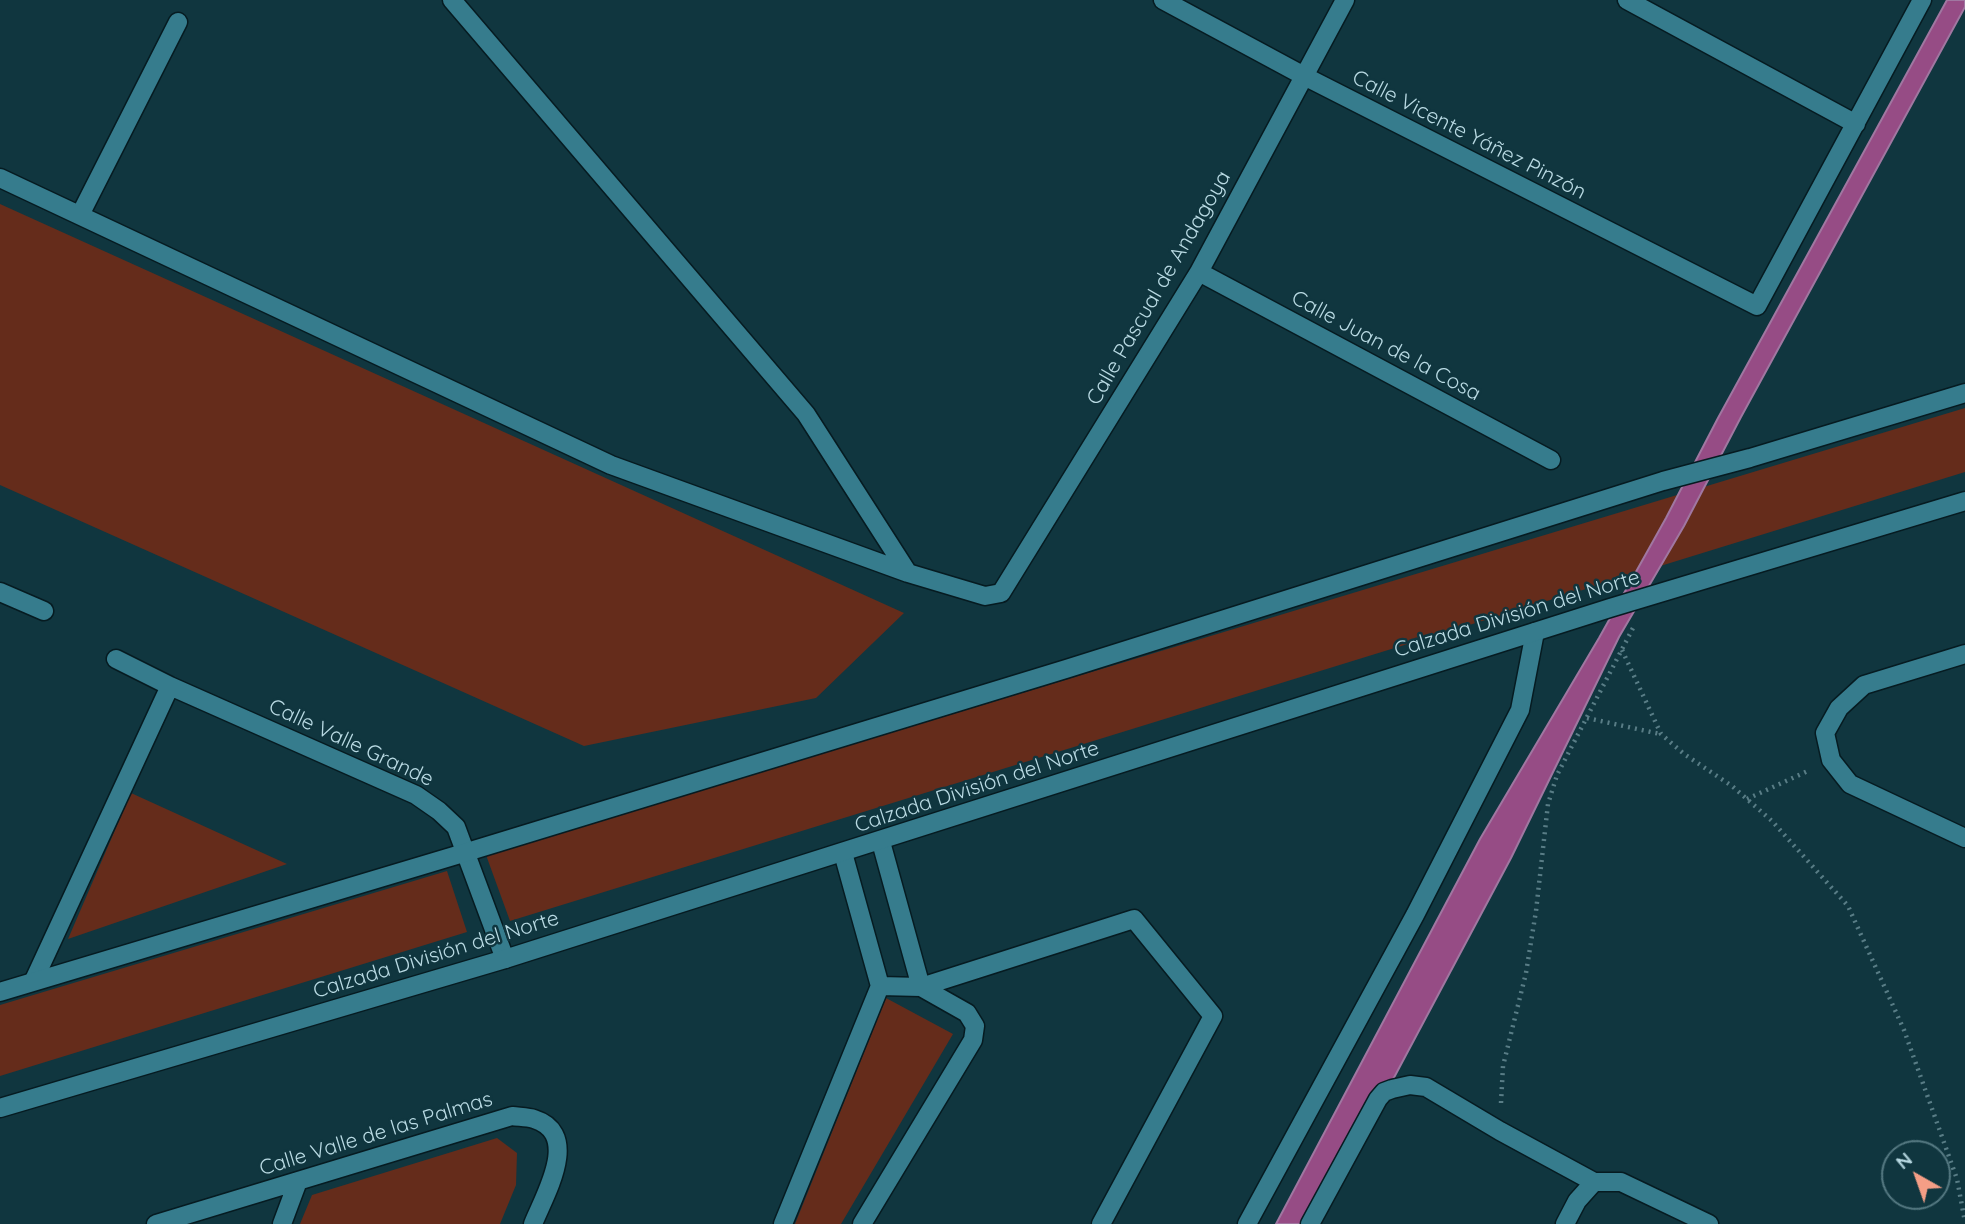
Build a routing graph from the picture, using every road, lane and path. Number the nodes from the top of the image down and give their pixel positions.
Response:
1 (452, 0) edge
2 (1163, 0) edge
3 (1345, 0) edge
4 (1627, 0) edge
5 (1922, 0) edge
6 (178, 22) dead end
7 (1304, 76) junction
8 (1856, 124) junction
9 (0, 178) edge
10 (80, 215) junction
11 (1199, 272) junction
12 (1965, 393) edge
13 (1551, 460) dead end
14 (1965, 501) edge
15 (908, 573) junction
16 (0, 592) edge
17 (1649, 596) junction
18 (44, 611) dead end
19 (1535, 632) junction
20 (1622, 650) junction
21 (1965, 654) edge
22 (116, 659) dead end
23 (170, 685) junction
24 (1586, 718) junction
25 (1661, 734) junction
26 (1831, 760) junction
27 (1747, 799) junction
28 (1965, 838) edge
29 (880, 842) junction
30 (467, 852) junction
31 (843, 853) junction
32 (505, 959) junction
33 (34, 980) junction
34 (880, 986) junction
35 (921, 987) junction
36 (0, 992) edge
37 (0, 1108) edge
38 (1500, 1131) junction
39 (298, 1181) junction
40 (1594, 1182) junction
41 (1965, 1222) edge
42 (156, 1224) edge
43 (282, 1224) edge
44 (533, 1224) edge
45 (783, 1224) edge
46 (862, 1224) edge
47 (1101, 1224) edge
48 (1247, 1224) edge
49 (1310, 1224) edge
50 (1565, 1224) edge
51 (1709, 1224) edge

1 - 15 street
2 - 7 street, Calle Vicente Yáñez Pinzón
3 - 7 street, Calle Pascual de Andagoya
4 - 8 street
5 - 8 street
6 - 10 street
7 - 8 street, Calle Vicente Yáñez Pinzón
7 - 11 street, Calle Pascual de Andagoya
9 - 10 street
10 - 15 street
11 - 13 street, Calle Juan de la Cosa
11 - 15 street, Calle Pascual de Andagoya
12 - 30 street
14 - 17 street, Calzada División del Norte
16 - 18 street
17 - 19 street, Calzada División del Norte
17 - 20 path
19 - 29 street, Calzada División del Norte
19 - 48 street
20 - 24 path
20 - 25 path
21 - 26 street
22 - 23 street, Calle Valle Grande
23 - 30 street, Calle Valle Grande
23 - 33 street
24 - 25 path
24 - 38 path
25 - 27 path
26 - 27 path
26 - 28 street
27 - 41 path
29 - 31 street, Calzada División del Norte
29 - 35 street
30 - 32 street, Calle Valle Grande
30 - 33 street
31 - 32 street, Calzada División del Norte
31 - 34 street
32 - 37 street, Calzada División del Norte
33 - 36 street
34 - 35 street
34 - 45 street
35 - 46 street
35 - 47 street
38 - 40 street
38 - 49 street
39 - 42 street, Calle Valle de las Palmas
39 - 43 street
39 - 44 street, Calle Valle de las Palmas
40 - 50 street
40 - 51 street

